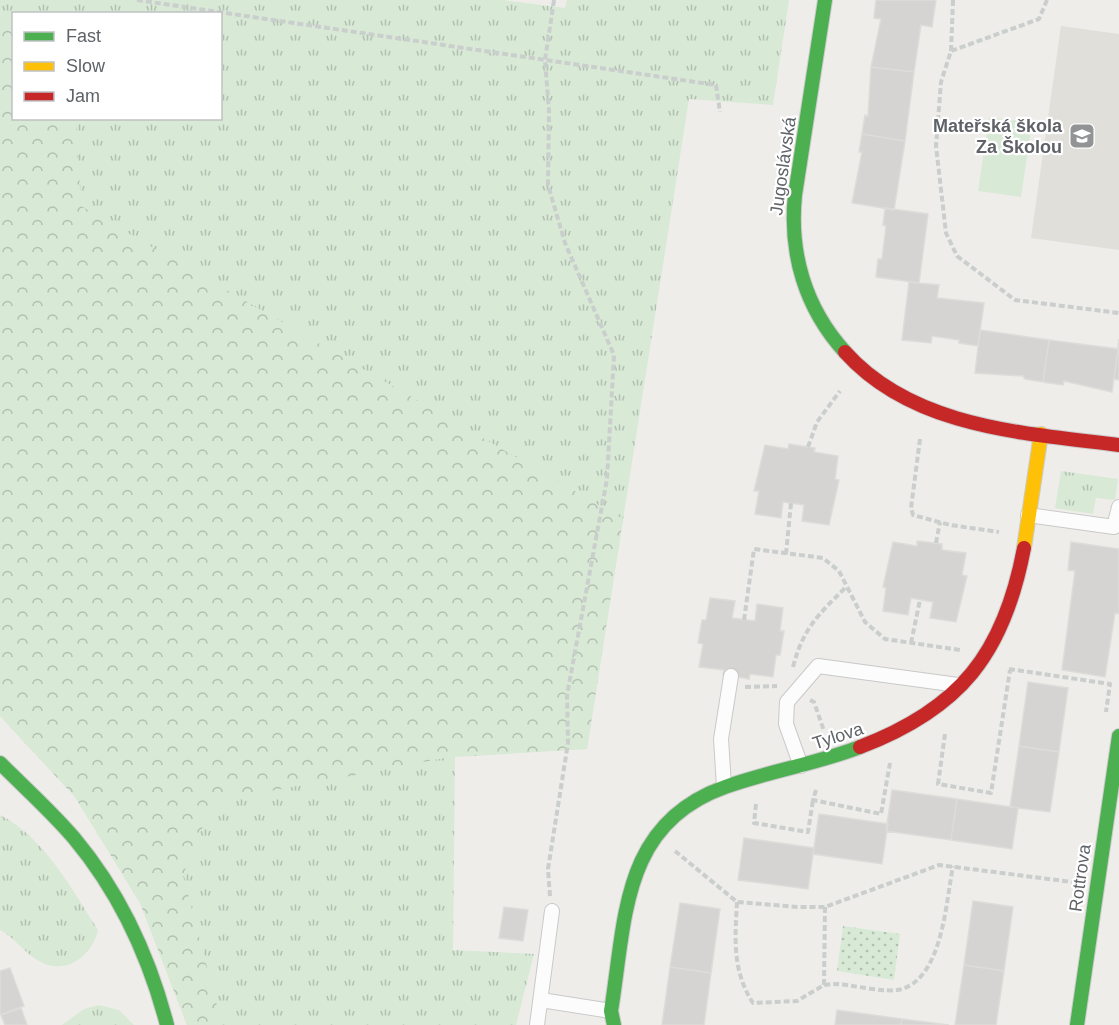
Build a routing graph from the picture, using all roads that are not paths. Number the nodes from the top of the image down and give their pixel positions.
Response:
1 (825, 0) edge
2 (1041, 434) junction
3 (1119, 445) edge
4 (1119, 507) edge
5 (1028, 515) junction
6 (730, 681) road end
7 (963, 685) junction
8 (1119, 736) edge
9 (0, 763) edge
10 (801, 766) junction
11 (724, 786) junction
12 (70, 856) dead end
13 (552, 911) road end
14 (540, 1000) junction
15 (613, 1018) edge
16 (153, 1025) edge
17 (167, 1025) edge
18 (537, 1025) edge
19 (1077, 1025) edge

1 - 2 main road, Jugoslávská
2 - 3 main road, Jugoslávská
2 - 5 main road, Tylova
4 - 5 lane
5 - 7 main road, Tylova
6 - 11 lane
7 - 10 main road, Tylova
7 - 10 lane
8 - 19 main road, Rottrova
9 - 17 main road
10 - 11 main road, Tylova
11 - 15 main road, Tylova
12 - 16 main road
13 - 14 lane
14 - 15 lane
14 - 18 lane

